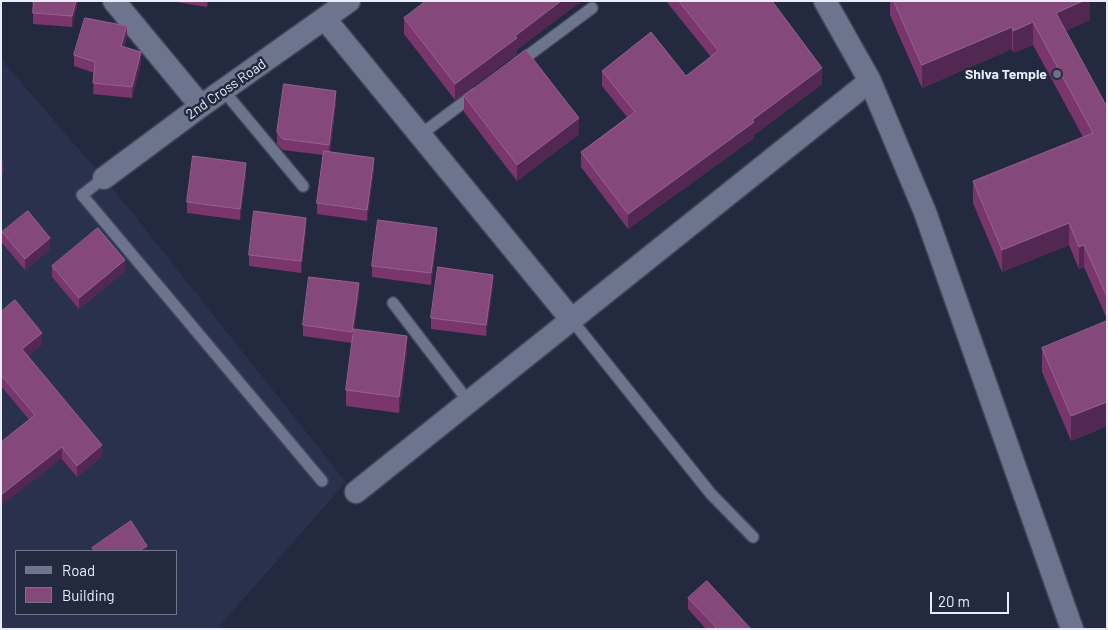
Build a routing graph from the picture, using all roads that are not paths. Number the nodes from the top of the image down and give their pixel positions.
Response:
1 (114, 1) edge
2 (350, 1) edge
3 (825, 1) edge
4 (592, 8) dead end
5 (325, 19) junction
6 (506, 71) edge
7 (870, 80) junction
8 (483, 89) edge
9 (223, 90) junction
10 (201, 106) junction
11 (420, 135) junction
12 (104, 178) joint
13 (303, 186) dead end
14 (393, 303) dead end
15 (570, 319) junction
16 (468, 401) junction
17 (322, 481) dead end
18 (356, 492) dead end
19 (753, 537) dead end
20 (1072, 629) edge

1 - 10 street
2 - 5 street, 2nd Cross Road
3 - 7 street
4 - 6 lane
5 - 9 street, 2nd Cross Road
5 - 11 street
7 - 15 street
7 - 20 street
8 - 11 lane
9 - 10 street, 2nd Cross Road
9 - 13 lane
10 - 12 street, 2nd Cross Road
11 - 15 street
12 - 17 lane
14 - 16 lane
15 - 16 street
15 - 19 lane
16 - 18 street

